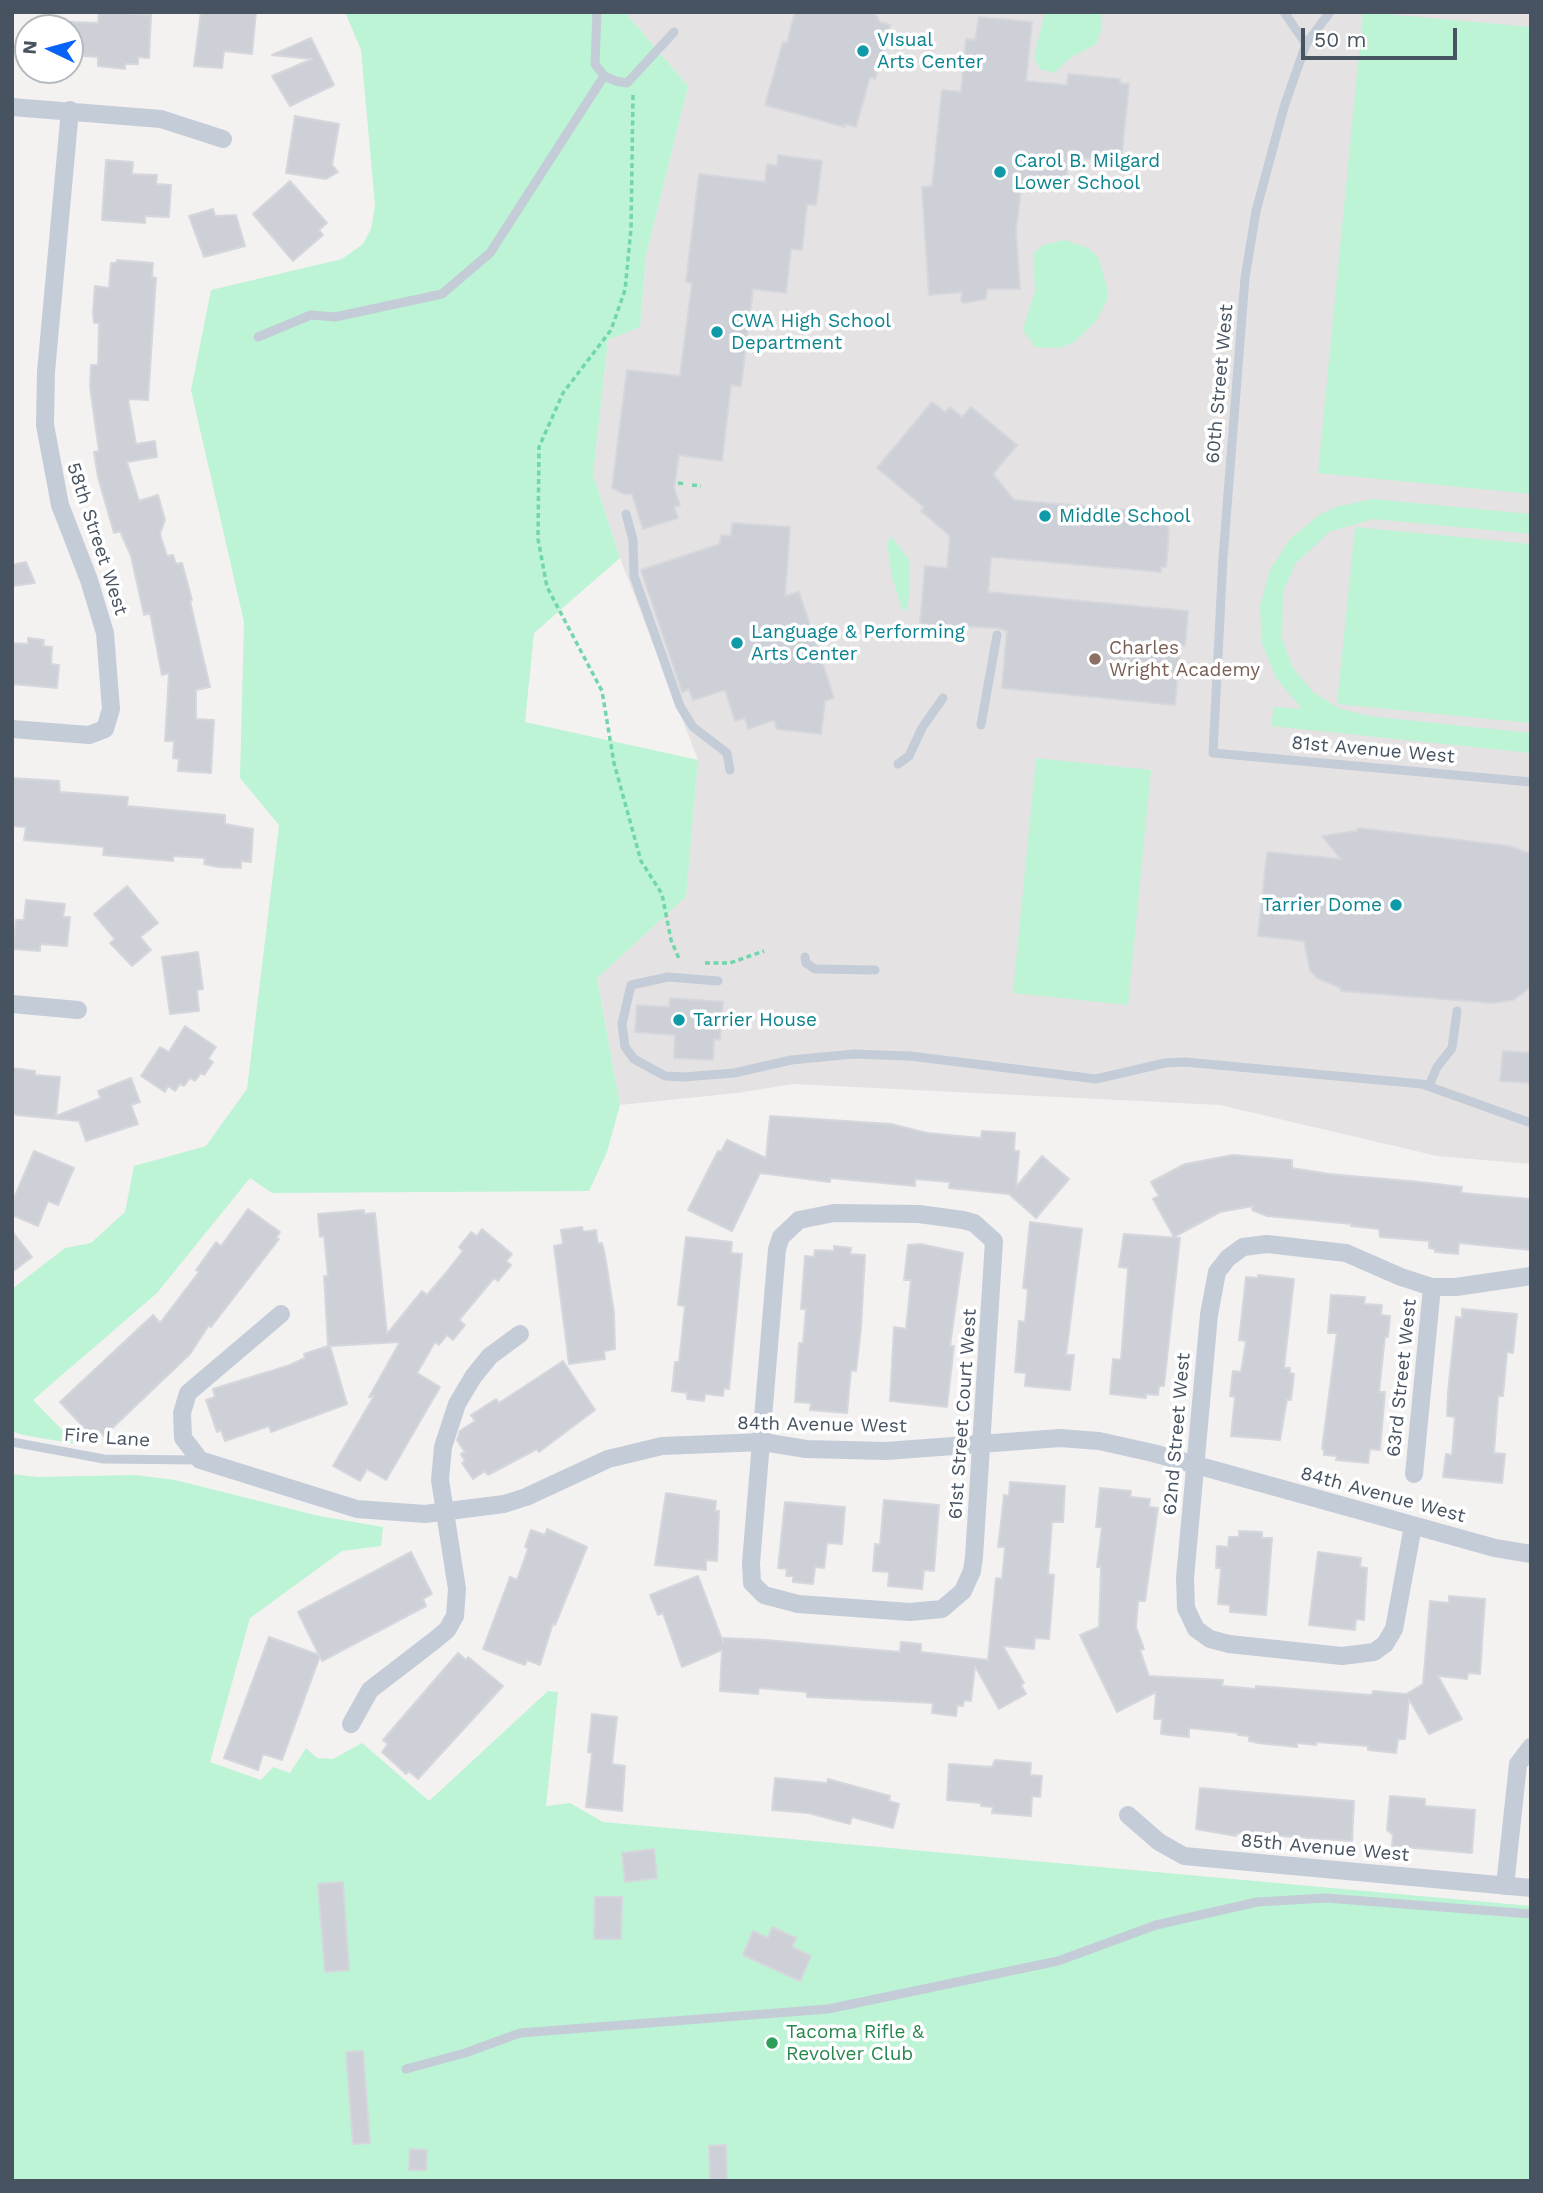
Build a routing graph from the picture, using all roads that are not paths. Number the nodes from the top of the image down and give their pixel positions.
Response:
1 (597, 12) edge
2 (1283, 12) edge
3 (1330, 12) edge
4 (674, 32) dead end
5 (1306, 44) junction
6 (604, 76) junction
7 (12, 107) edge
8 (71, 110) junction
9 (223, 139) dead end
10 (258, 337) dead end
11 (626, 514) dead end
12 (997, 635) dead end
13 (943, 698) dead end
14 (981, 725) dead end
15 (12, 729) edge
16 (1213, 753) joint
17 (898, 764) dead end
18 (730, 770) dead end
19 (1531, 782) edge
20 (805, 957) dead end
21 (875, 970) dead end
22 (718, 981) dead end
23 (12, 1004) edge
24 (78, 1010) dead end
25 (1457, 1011) dead end
26 (1429, 1086) junction
27 (1531, 1123) edge
28 (1531, 1276) edge
29 (1432, 1287) junction
30 (281, 1314) dead end
31 (520, 1334) dead end
32 (12, 1442) edge
33 (763, 1443) junction
34 (981, 1444) junction
35 (200, 1460) junction
36 (1196, 1465) junction
37 (1414, 1474) dead end
38 (443, 1512) junction
39 (1413, 1525) junction
40 (1531, 1554) edge
41 (351, 1724) dead end
42 (1531, 1747) edge
43 (1128, 1815) dead end
44 (1505, 1886) junction
45 (1531, 1888) edge
46 (1531, 1914) edge
47 (406, 2069) dead end

1 - 6 lane
2 - 5 lane
3 - 5 lane, 60th Street West
4 - 6 lane
5 - 16 lane, 60th Street West
6 - 10 lane
7 - 8 street
8 - 9 street
8 - 15 street, 58th Street West
11 - 18 lane
12 - 14 lane
13 - 17 lane
16 - 19 lane, 81st Avenue West
20 - 21 lane
22 - 26 lane
23 - 24 street
25 - 26 lane
26 - 27 lane
28 - 29 street
29 - 36 street, 62nd Street West
29 - 37 street, 63rd Street West
30 - 35 street
31 - 38 street
32 - 35 lane, Fire Lane
33 - 34 street, 84th Avenue West
33 - 34 street, 61st Street Court West
33 - 34 street, 61st Street Court West
33 - 38 street, 84th Avenue West
34 - 36 street, 84th Avenue West
35 - 38 street, 84th Avenue West
36 - 39 street, 84th Avenue West
36 - 39 street, 62nd Street West
38 - 41 street
39 - 40 street, 84th Avenue West
42 - 44 street
43 - 44 street, 85th Avenue West
44 - 45 street, 85th Avenue West
46 - 47 lane

